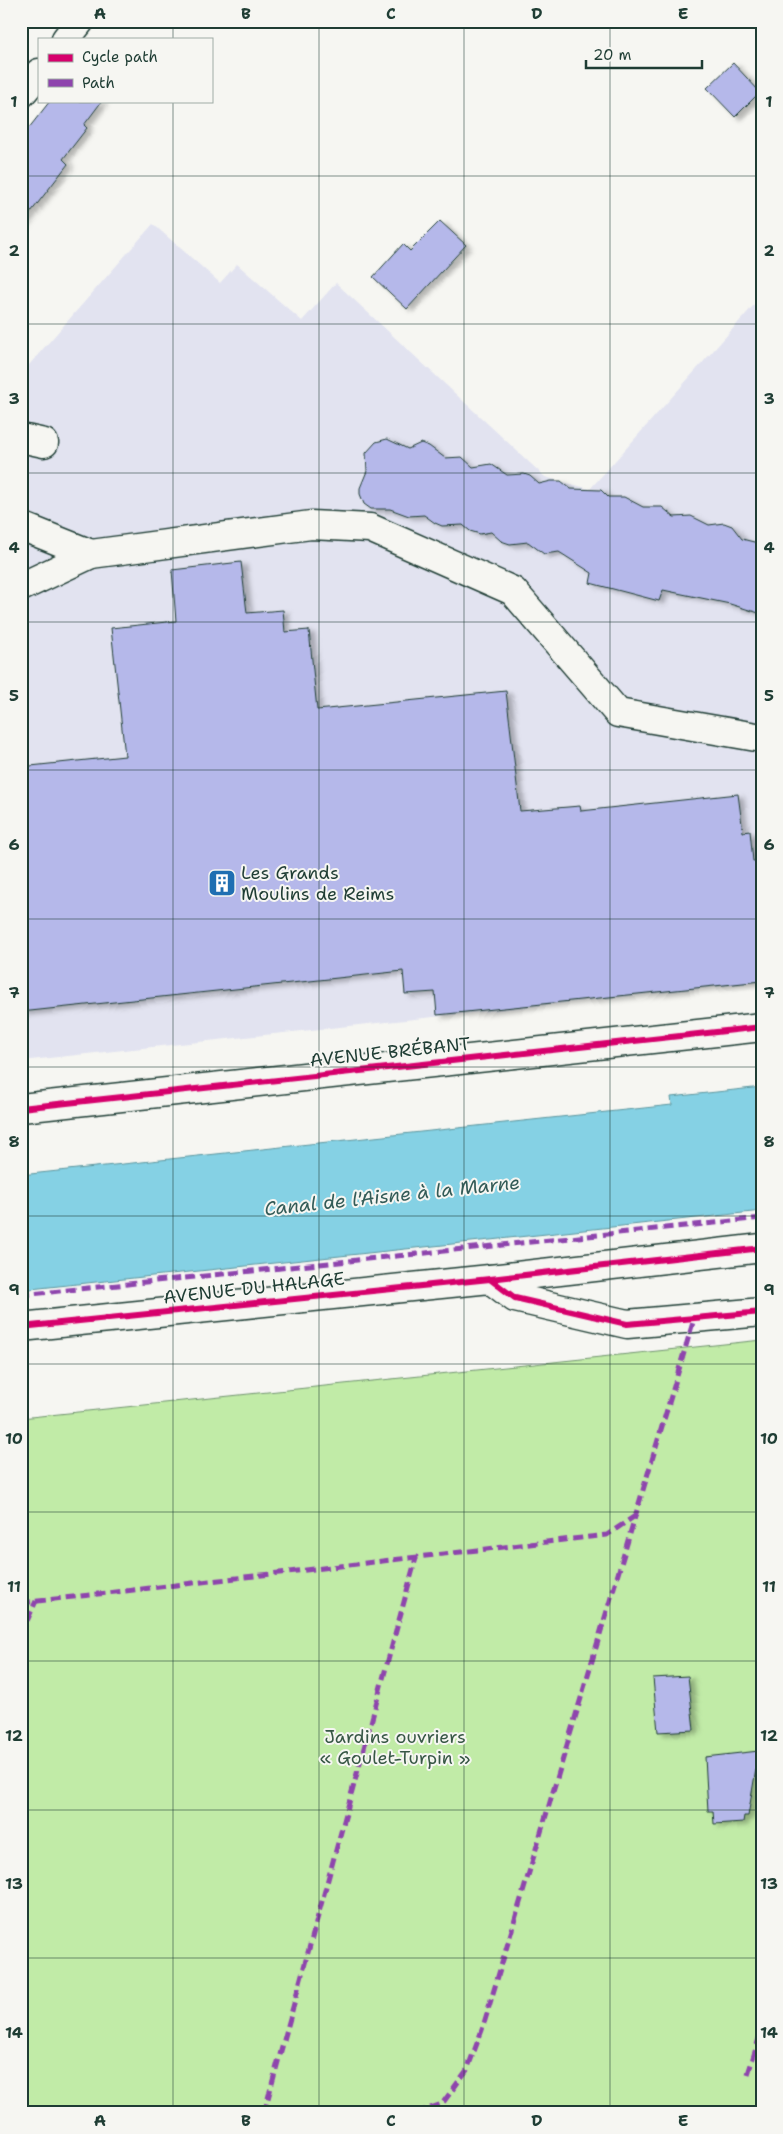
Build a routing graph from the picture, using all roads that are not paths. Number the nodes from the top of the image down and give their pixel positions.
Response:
1 (80, 21) edge
2 (67, 38) edge
3 (38, 64) edge
4 (21, 65) edge
5 (38, 74) edge
6 (21, 94) edge
7 (21, 526) edge
8 (91, 554) junction
9 (21, 587) edge
10 (762, 738) edge
11 (762, 1027) edge
12 (21, 1108) edge
13 (762, 1248) edge
14 (490, 1279) junction
15 (762, 1312) edge
16 (21, 1327) edge

1 - 2 street
3 - 4 street
5 - 6 street
7 - 8 street
8 - 9 street
8 - 10 street
11 - 12 street, AVENUE BRÉBANT
13 - 14 street, AVENUE DU HALAGE
14 - 15 street
14 - 16 street, AVENUE DU HALAGE

